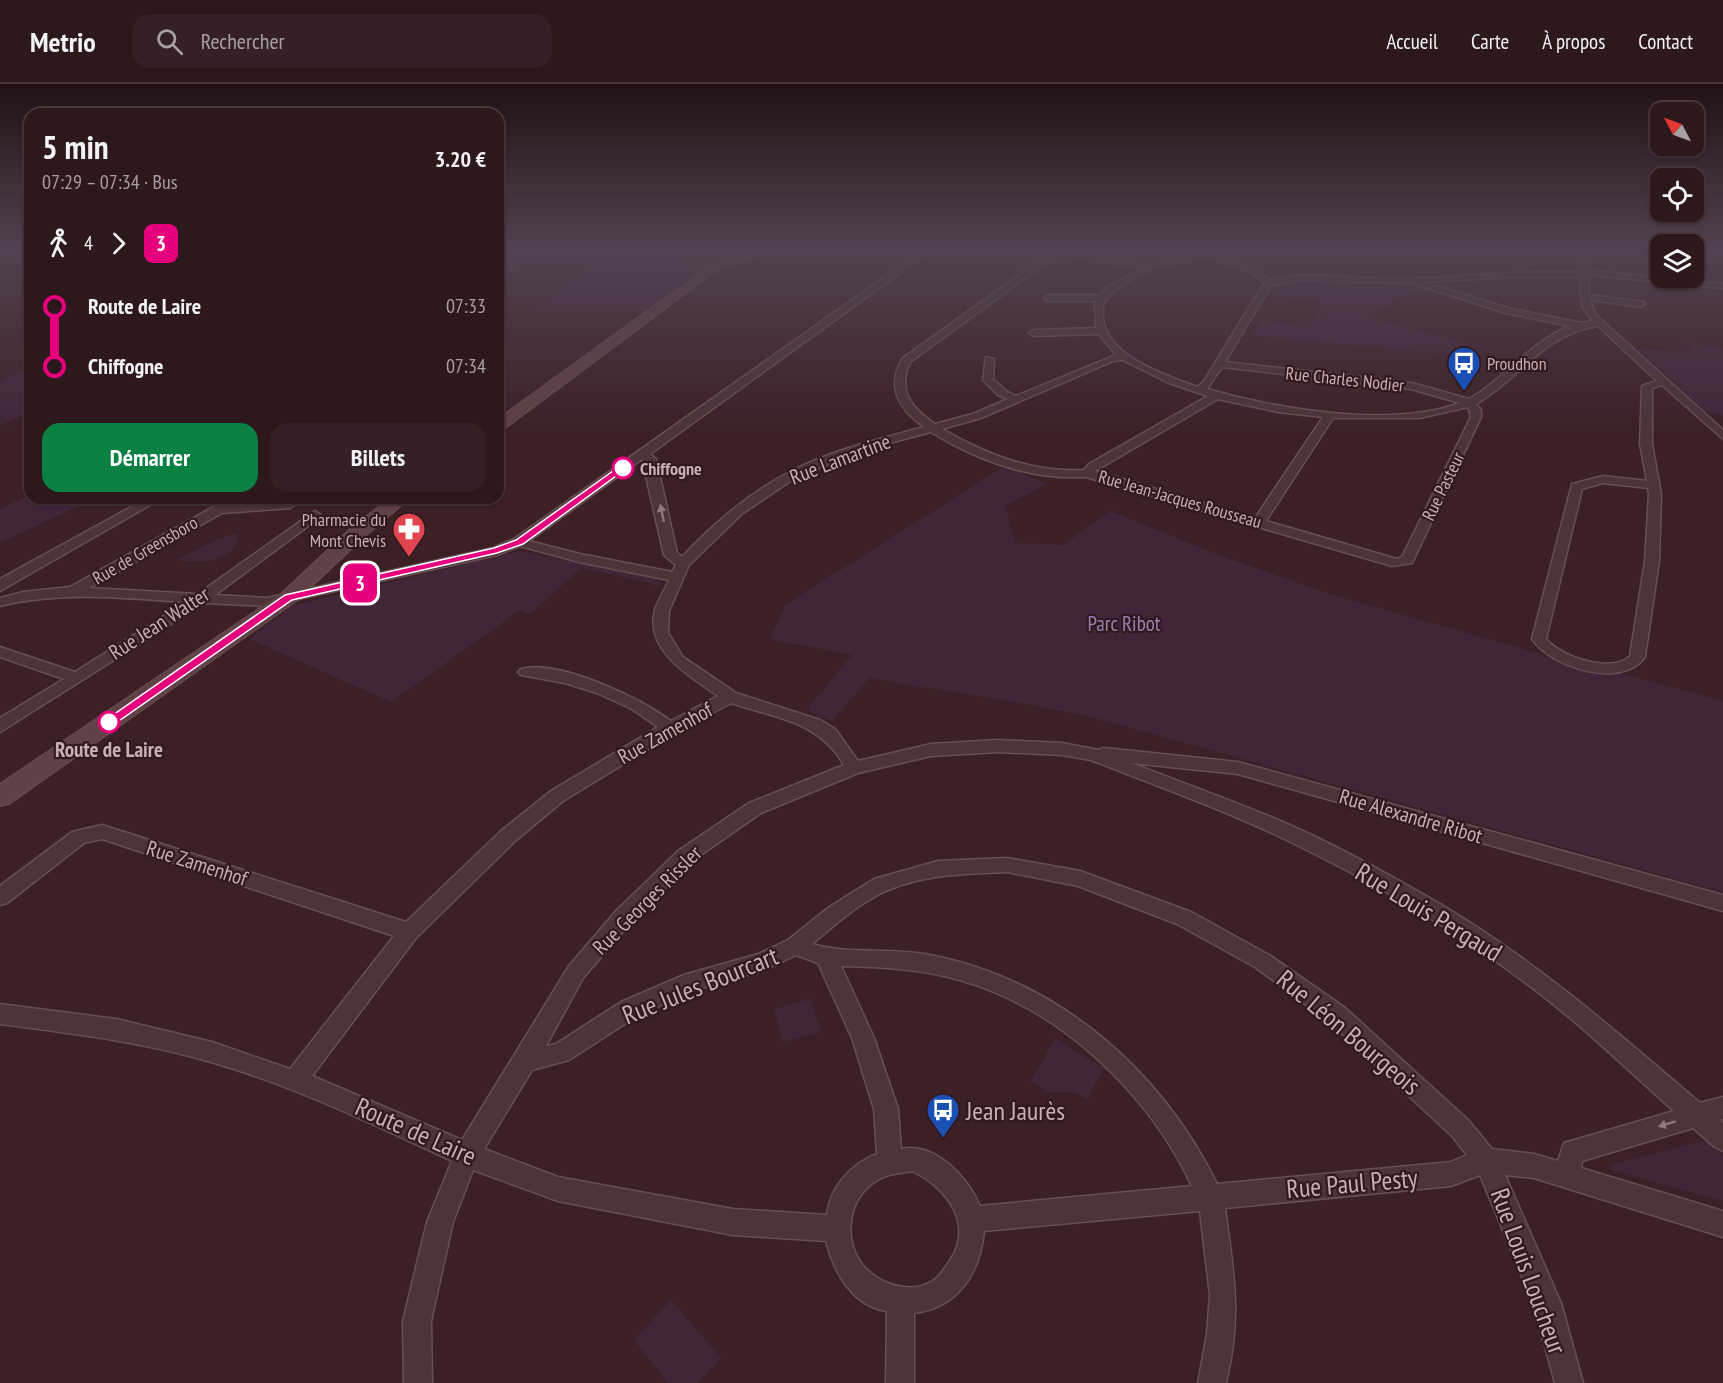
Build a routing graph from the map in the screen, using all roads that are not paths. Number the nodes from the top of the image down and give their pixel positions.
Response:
1 (656, 310) edge
2 (844, 310) edge
3 (976, 310) edge
4 (1097, 310) edge
5 (1251, 310) edge
6 (1508, 310) edge
7 (1589, 310) edge
8 (1581, 325) junction
9 (1601, 325) junction
10 (1102, 331) junction
11 (1034, 333) dead end
12 (1124, 357) junction
13 (988, 359) dead end
14 (1218, 364) junction
15 (1664, 382) junction
16 (1201, 389) junction
17 (1219, 394) junction
18 (1018, 400) junction
19 (1470, 403) junction
20 (1330, 415) junction
21 (504, 422) edge
22 (931, 428) junction
23 (1723, 436) edge
24 (642, 454) junction
25 (1087, 473) junction
26 (1652, 485) junction
27 (140, 504) edge
28 (290, 504) dead end
29 (394, 504) edge
30 (315, 515) dead end
31 (1259, 522) junction
32 (519, 542) junction
33 (1397, 563) joint
34 (679, 571) junction
35 (0, 587) edge
36 (73, 591) junction
37 (289, 597) junction
38 (198, 599) junction
39 (0, 602) edge
40 (0, 652) edge
41 (526, 672) dead end
42 (75, 677) junction
43 (730, 697) junction
44 (0, 710) edge
45 (16, 716) junction
46 (0, 726) edge
47 (670, 728) junction
48 (1094, 754) junction
49 (854, 768) junction
50 (0, 798) edge
51 (0, 897) edge
52 (1723, 903) edge
53 (409, 932) junction
54 (795, 946) junction
55 (826, 957) junction
56 (0, 1014) edge
57 (525, 1061) junction
58 (295, 1081) junction
59 (1723, 1108) edge
60 (1698, 1115) junction
61 (1723, 1138) edge
62 (467, 1155) junction
63 (890, 1160) junction
64 (1486, 1160) junction
65 (1566, 1176) junction
66 (1210, 1196) junction
67 (971, 1220) junction
68 (1723, 1224) edge
69 (837, 1229) junction
70 (901, 1302) junction
71 (418, 1383) edge
72 (900, 1383) edge
73 (1212, 1383) edge
74 (1569, 1383) edge

1 - 21 street
2 - 24 street, Rue de Greensboro
3 - 22 street, Rue Jean-Jacques Rousseau
4 - 10 street
5 - 14 street
6 - 8 street
7 - 9 street
8 - 9 street
8 - 19 street
9 - 15 street
10 - 11 street
10 - 12 street
12 - 16 street
12 - 18 street, Rue Lamartine
13 - 18 street
14 - 16 street
14 - 19 street, Rue Charles Nodier
15 - 23 street
15 - 26 street
16 - 17 street
17 - 20 street
17 - 25 street
18 - 22 street, Rue Lamartine
19 - 20 street
19 - 33 street, Rue Pasteur
20 - 31 street
22 - 25 street, Rue Jean-Jacques Rousseau
22 - 34 street, Rue Lamartine
24 - 32 street, Rue de Greensboro
34 -> 24 street
25 - 31 street, Rue Jean-Jacques Rousseau
26 - 26 street
27 - 35 street, Rue de Greensboro
28 - 36 street, Rue de Greensboro
29 - 37 street
30 - 38 street, Rue Jean Walter
31 - 33 street, Rue Jean-Jacques Rousseau
32 - 34 street
32 - 37 street, Rue de Greensboro
34 - 43 street, Rue Lamartine
36 - 38 street, Rue de Greensboro
36 - 39 street, Rue de Greensboro
37 - 38 street, Rue de Greensboro
37 - 50 street
38 - 42 street, Rue Jean Walter
40 - 42 street
41 - 47 street
42 - 45 street, Rue Jean Walter
43 - 47 street, Rue Zamenhof
43 - 49 street, Rue Lamartine
44 - 45 street
45 - 46 street, Rue Jean Walter
47 - 53 street, Rue Zamenhof
48 - 49 street, Rue Georges Rissler
48 - 52 street, Rue Alexandre Ribot
48 - 60 street, Rue Louis Pergaud
49 - 57 street, Rue Georges Rissler
51 - 53 street, Rue Zamenhof
53 - 58 street, Rue Zamenhof
54 - 55 street, Rue Jules Bourcart
54 - 57 street, Rue Jules Bourcart
54 - 64 street, Rue Léon Bourgeois
55 - 63 street
55 - 66 street, Rue Jules Bourcart
56 - 58 street, Route de Laire
57 - 62 street
58 - 62 street, Route de Laire
59 - 60 street
60 - 61 street, Rue Louis Pergaud
60 -> 65 street
62 - 69 street, Route de Laire
62 - 71 street
63 - 67 street
63 - 69 street
64 - 65 street, Rue Paul Pesty
64 - 66 street, Rue Paul Pesty
64 - 74 street, Rue Louis Loucheur
65 - 68 street, Rue Paul Pesty
66 - 67 street, Rue Paul Pesty
66 - 73 street, Rue Jules Bourcart
67 - 70 street
69 - 70 street
70 - 72 street

